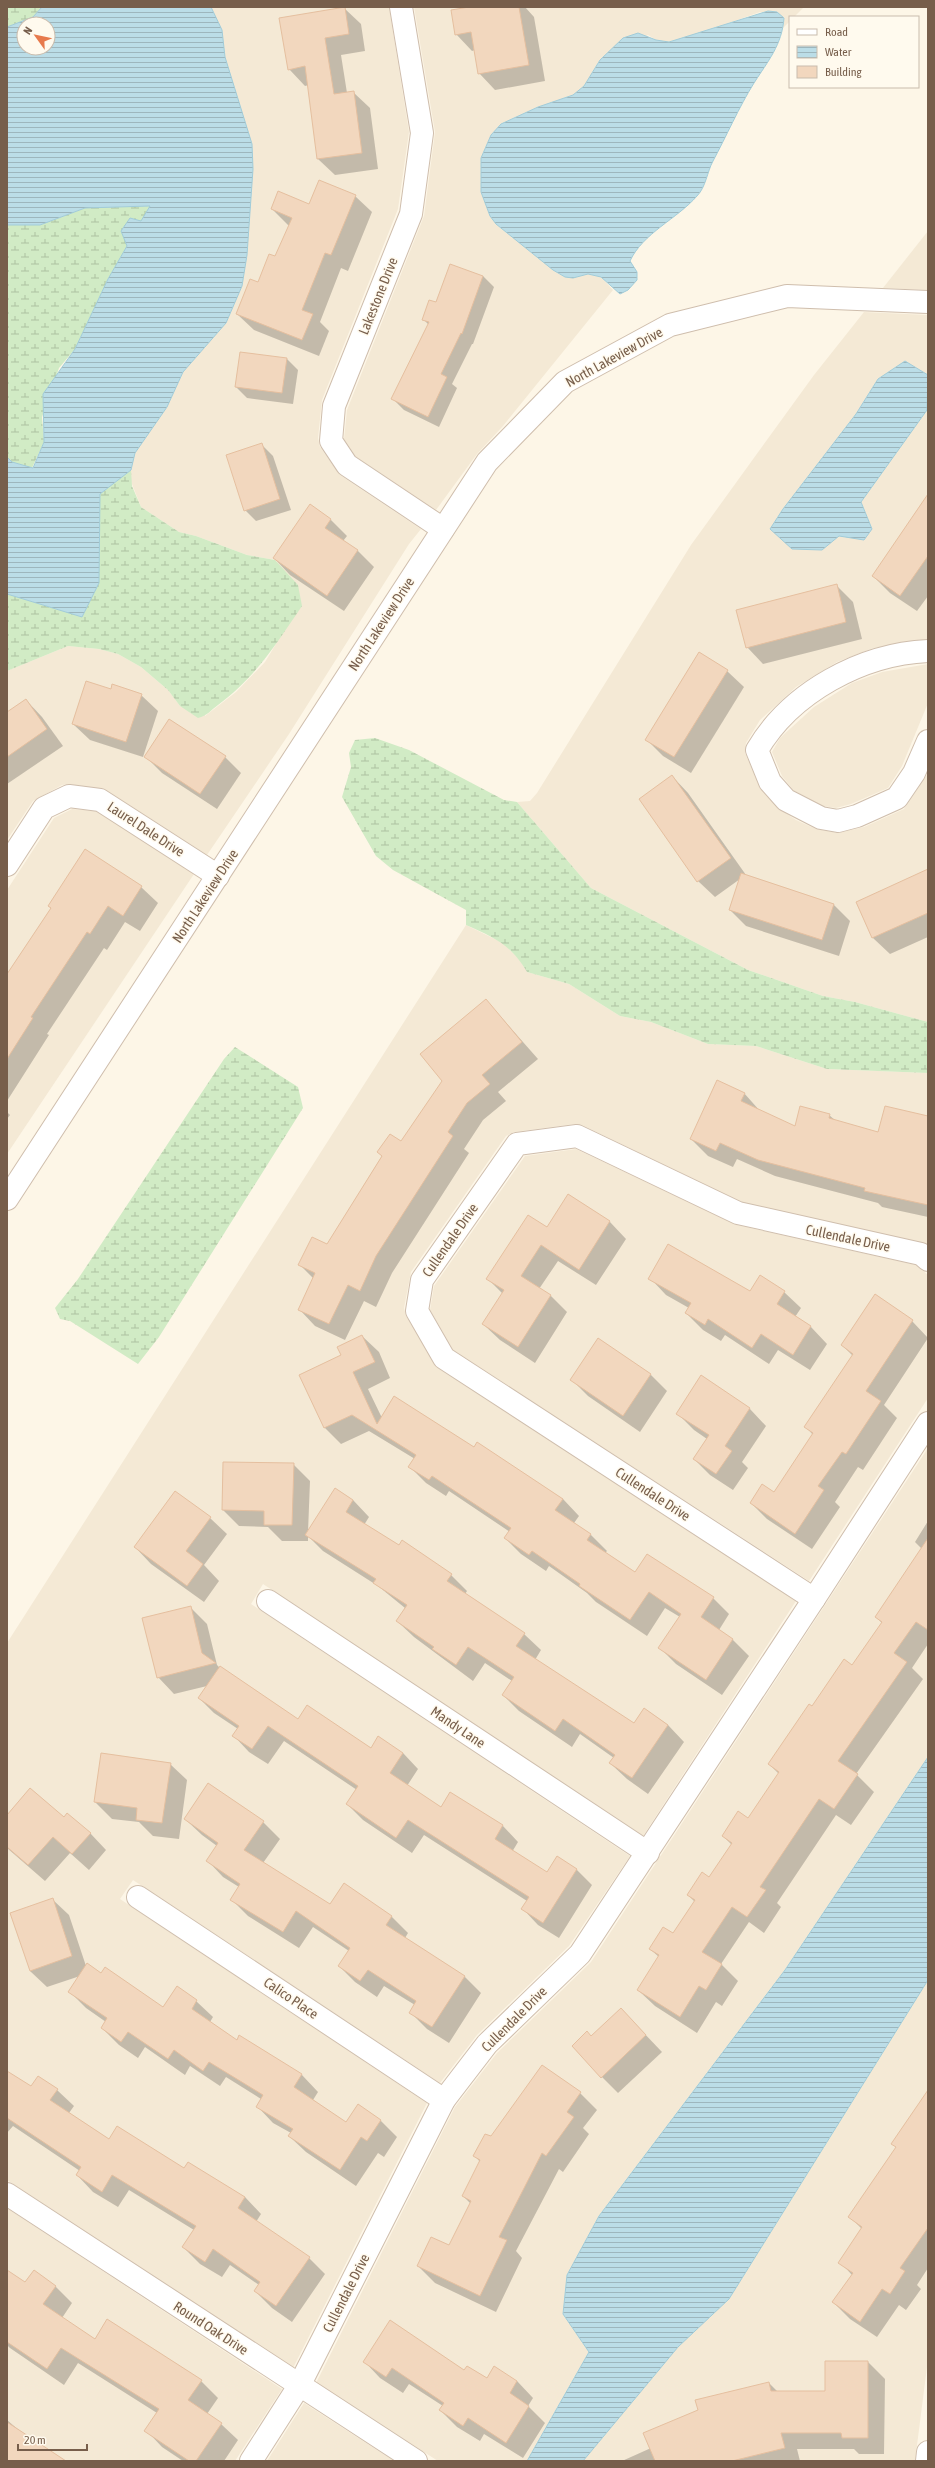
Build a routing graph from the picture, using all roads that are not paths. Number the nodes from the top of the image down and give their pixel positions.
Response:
1 (401, 7) edge
2 (928, 302) edge
3 (443, 529) junction
4 (928, 651) edge
5 (928, 741) edge
6 (7, 865) edge
7 (218, 876) junction
8 (7, 1199) edge
9 (928, 1260) edge
10 (928, 1423) edge
11 (814, 1599) junction
12 (268, 1601) dead end
13 (648, 1853) junction
14 (138, 1897) dead end
15 (444, 2100) junction
16 (7, 2194) edge
17 (299, 2386) junction
18 (928, 2452) edge
19 (251, 2461) edge
20 (416, 2461) edge
21 (927, 2461) edge

1 - 3 street, Lakestone Drive
2 - 3 street, North Lakeview Drive
3 - 7 street, North Lakeview Drive
4 - 5 street
6 - 7 street, Laurel Dale Drive
7 - 8 street, North Lakeview Drive
9 - 11 street, Cullendale Drive
10 - 11 street, Cullendale Drive
11 - 13 street, Cullendale Drive
12 - 13 street, Mandy Lane
13 - 15 street, Cullendale Drive
14 - 15 street, Calico Place
15 - 17 street, Cullendale Drive
16 - 17 street, Round Oak Drive
17 - 19 street, Cullendale Drive
17 - 20 street, Round Oak Drive
18 - 21 street

